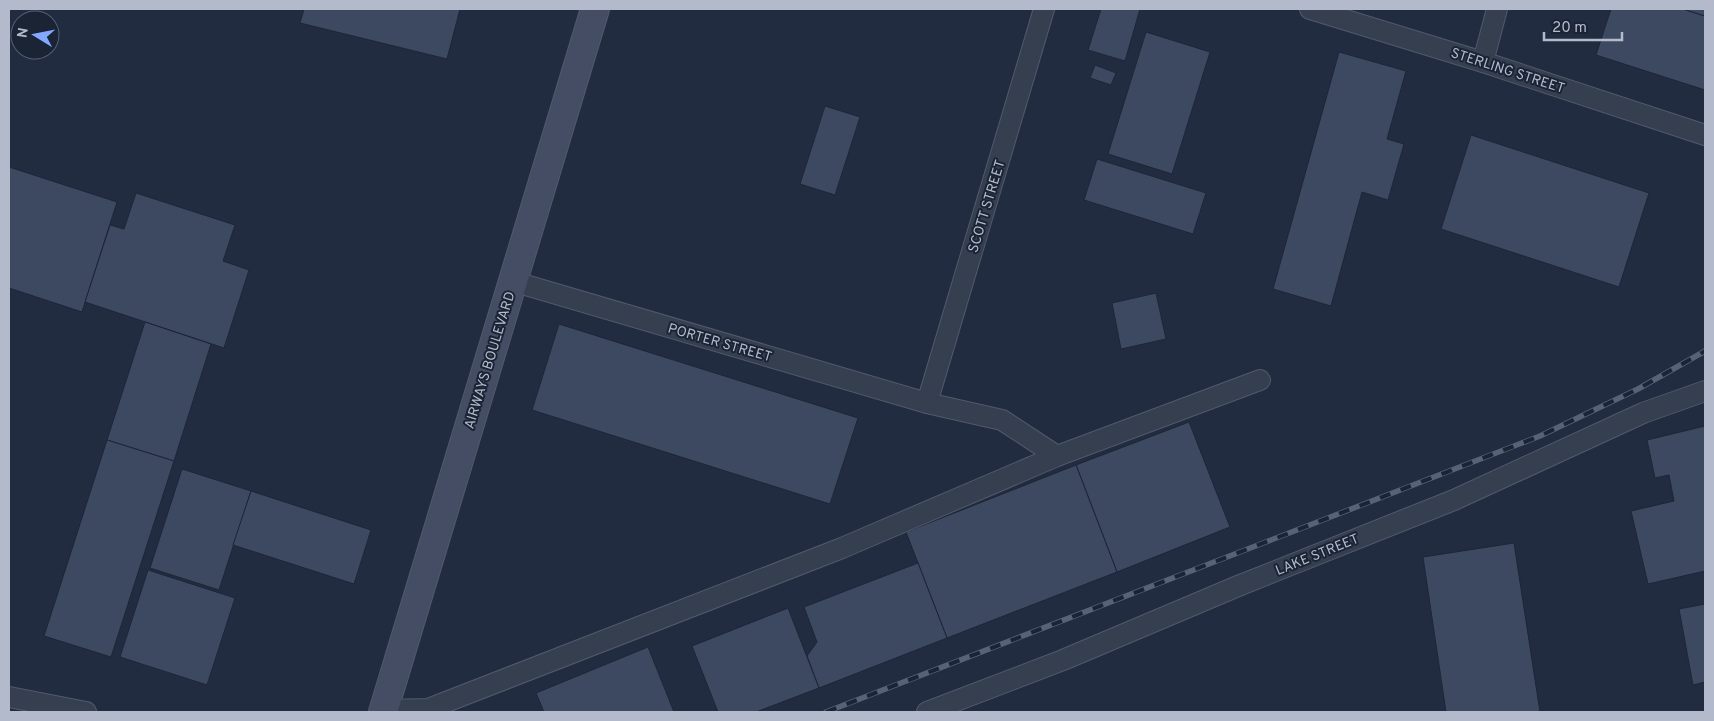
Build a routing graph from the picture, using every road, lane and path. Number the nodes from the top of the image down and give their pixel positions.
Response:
1 (594, 9) edge
2 (1044, 9) edge
3 (1310, 9) edge
4 (1497, 9) edge
5 (1483, 62) junction
6 (1705, 135) edge
7 (512, 282) junction
8 (1260, 380) dead end
9 (1705, 391) edge
10 (927, 403) junction
11 (1057, 456) junction
12 (9, 698) edge
13 (383, 711) edge
14 (86, 712) edge
15 (927, 712) edge

1 - 7 main road, AIRWAYS BOULEVARD
2 - 10 street, SCOTT STREET
3 - 5 street, STERLING STREET
4 - 5 street
5 - 6 street, STERLING STREET
7 - 10 street, PORTER STREET
7 - 13 main road, AIRWAYS BOULEVARD
8 - 11 street
9 - 15 street, LAKE STREET
10 - 11 street, PORTER STREET
11 - 13 street
12 - 14 street

